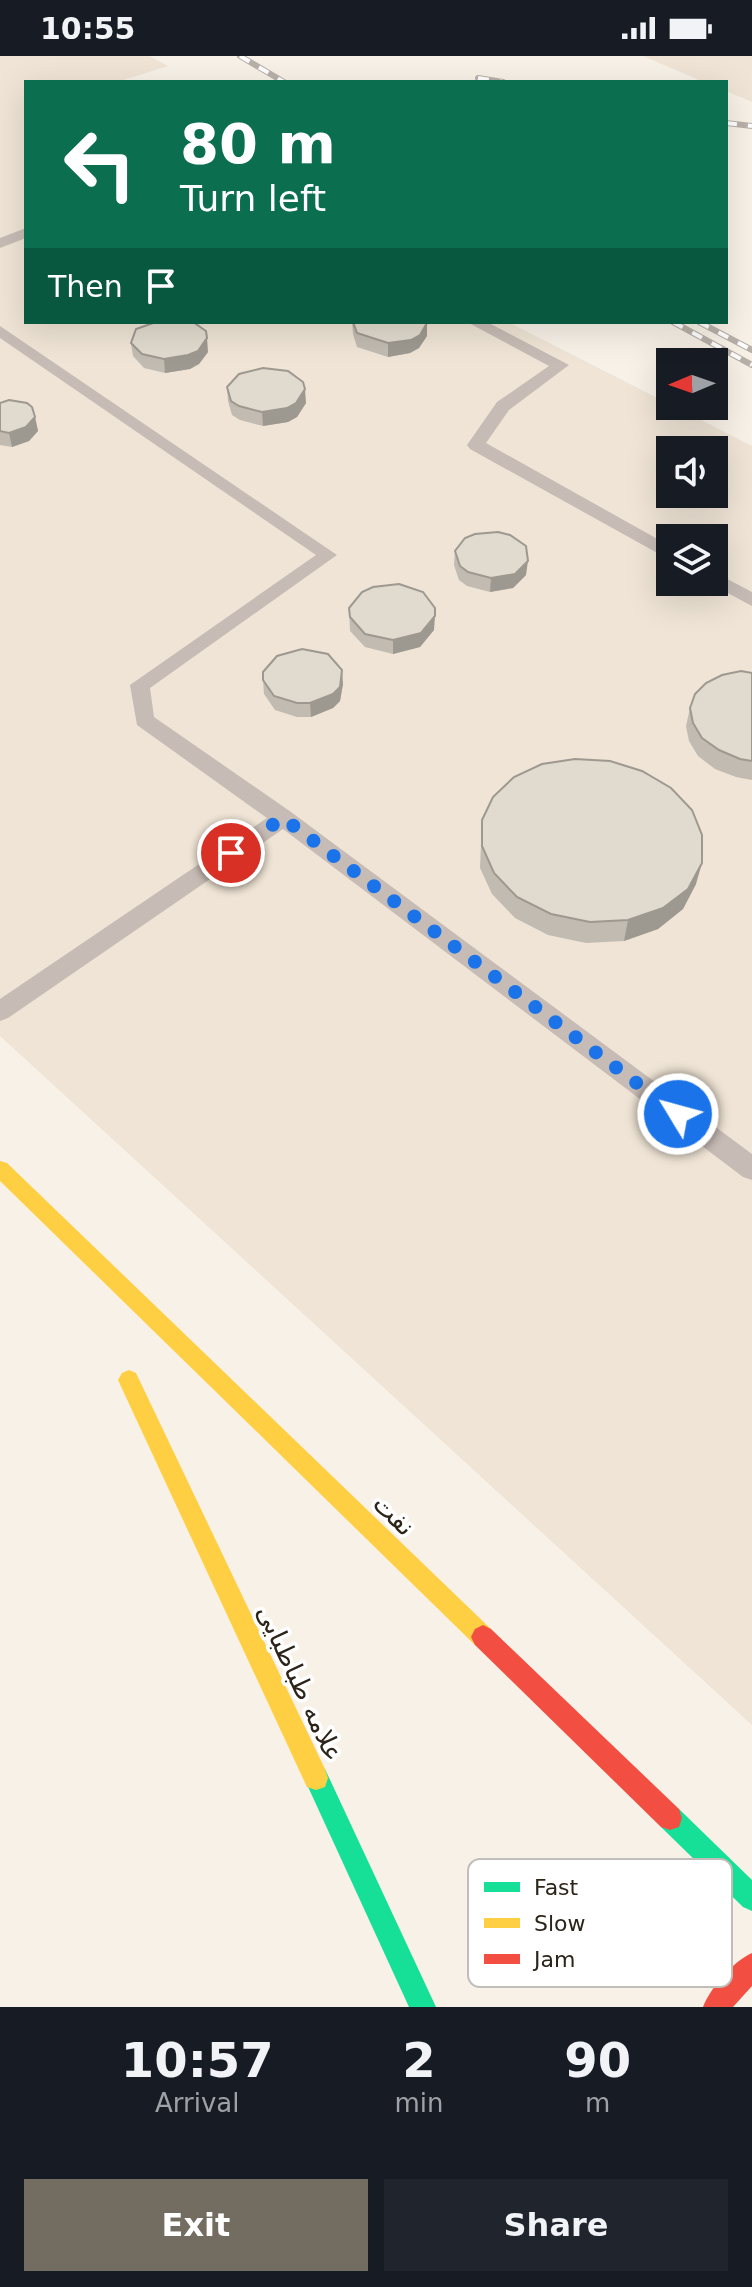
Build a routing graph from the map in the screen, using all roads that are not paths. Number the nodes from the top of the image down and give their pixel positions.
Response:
1 (24, 233) edge
2 (0, 244) edge
3 (479, 324) edge
4 (0, 331) edge
5 (656, 546) edge
6 (728, 586) edge
7 (752, 600) edge
8 (283, 818) junction
9 (0, 1011) edge
10 (0, 1169) edge
11 (752, 1169) edge
12 (129, 1380) dead end
13 (712, 1859) edge
14 (732, 1879) edge
15 (752, 1898) edge
16 (752, 1966) edge
17 (423, 2007) edge
18 (716, 2007) edge

1 - 2 lane
3 - 5 lane
4 - 8 lane
6 - 7 lane
8 - 9 lane
8 - 11 lane
10 - 13 street, نفت
12 - 17 street, علامه طباطبایی
14 - 15 street, نفت
16 - 18 street

